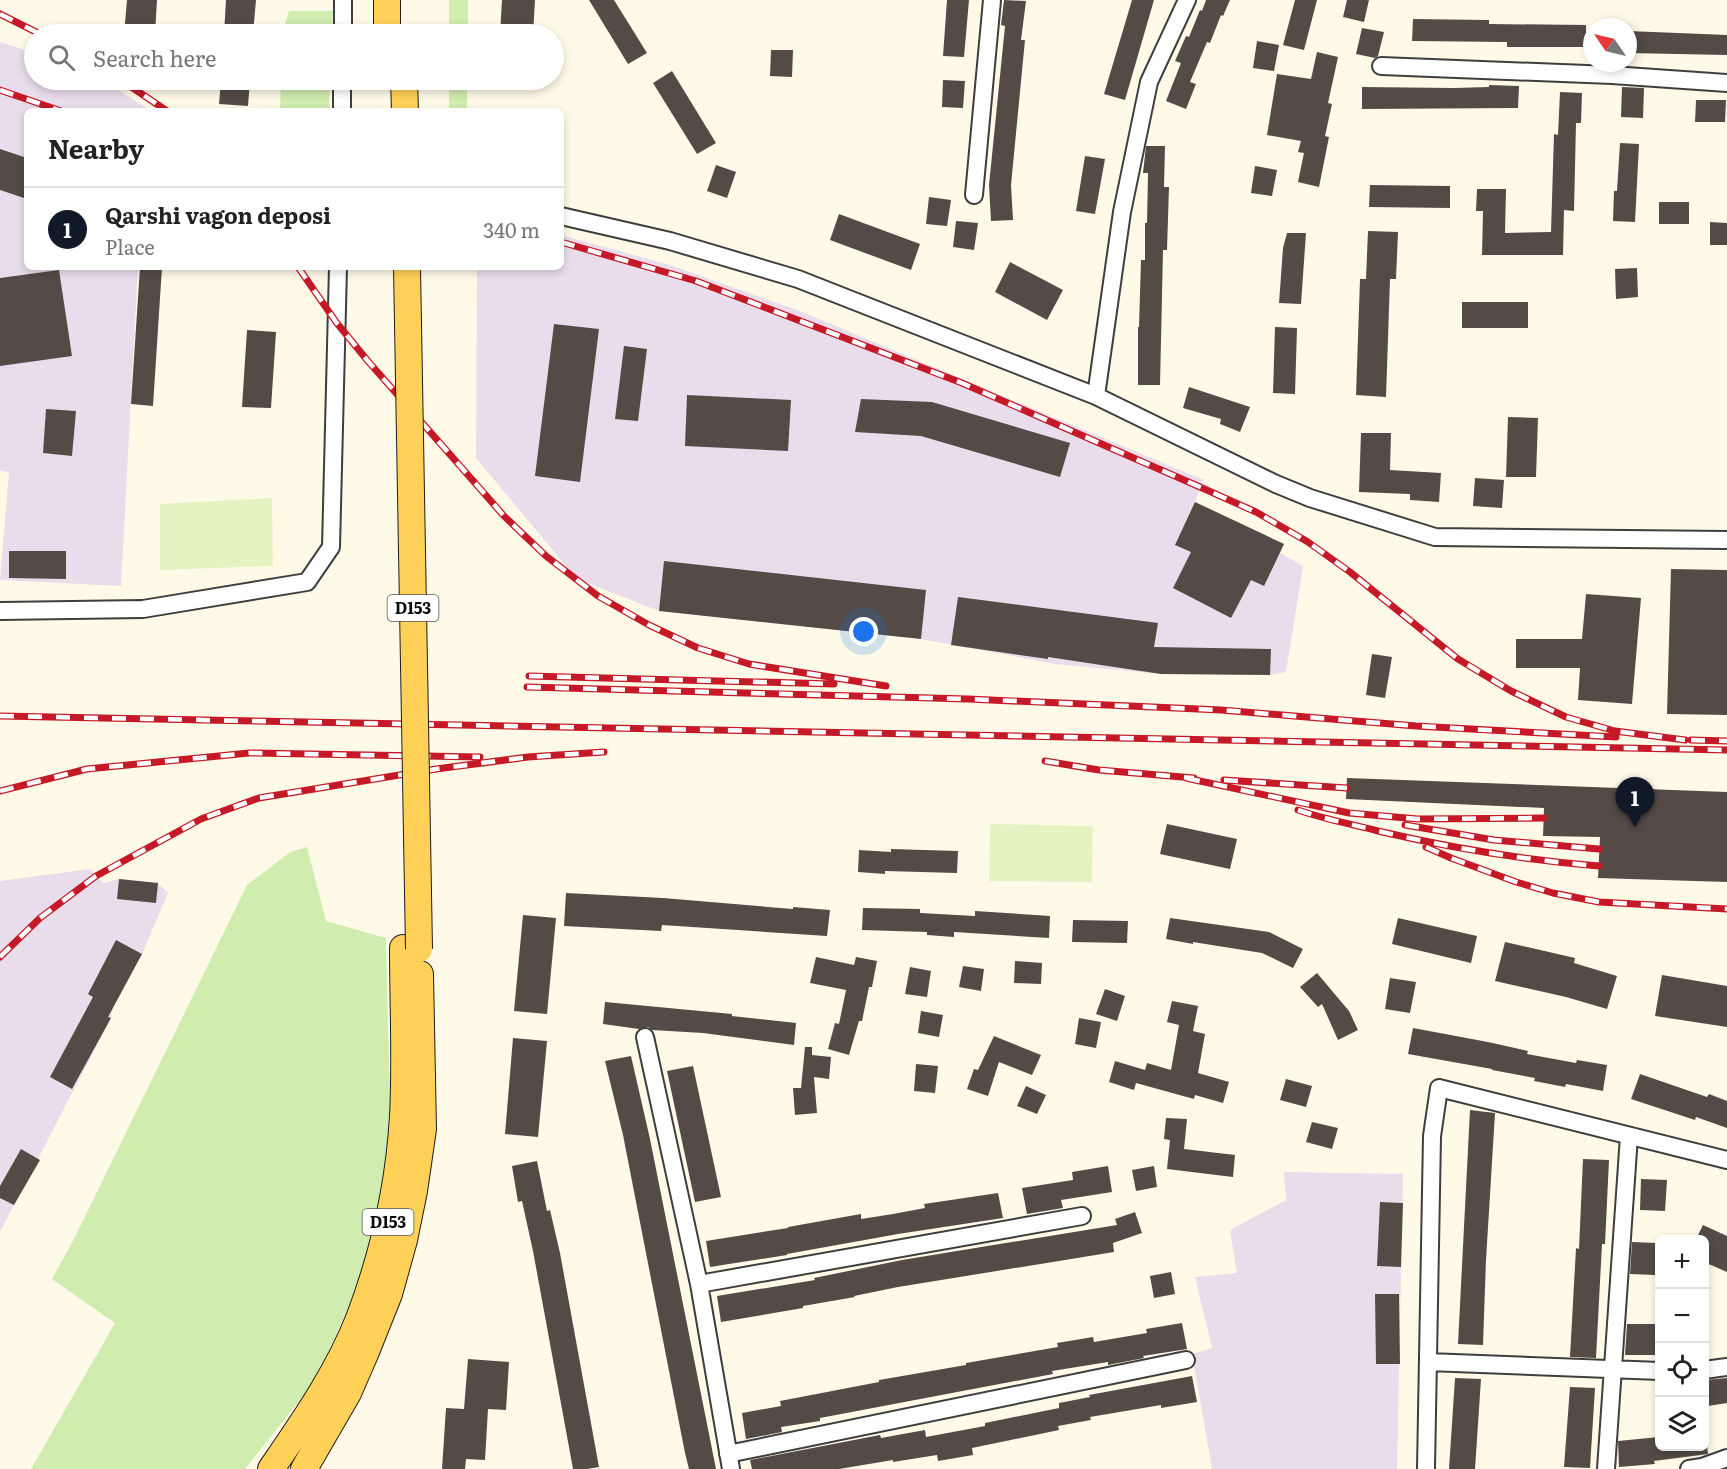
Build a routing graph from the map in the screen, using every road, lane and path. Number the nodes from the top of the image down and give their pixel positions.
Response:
1 (343, 0) edge
2 (992, 0) edge
3 (1187, 0) edge
4 (395, 2) edge
5 (343, 24) edge
6 (390, 24) edge
7 (400, 24) edge
8 (1381, 66) dead end
9 (1727, 83) edge
10 (342, 90) edge
11 (388, 90) edge
12 (404, 90) edge
13 (342, 108) edge
14 (388, 108) edge
15 (405, 108) edge
16 (974, 195) dead end
17 (564, 217) edge
18 (338, 270) edge
19 (391, 270) edge
20 (407, 270) edge
21 (1096, 396) junction
22 (1727, 540) edge
23 (0, 611) edge
24 (411, 948) junction
25 (645, 1036) dead end
26 (1629, 1136) junction
27 (1727, 1160) edge
28 (1082, 1216) dead end
29 (699, 1284) junction
30 (1186, 1360) dead end
31 (1428, 1362) junction
32 (1727, 1367) edge
33 (1709, 1369) edge
34 (1613, 1370) junction
35 (1655, 1371) edge
36 (1727, 1458) edge
37 (730, 1461) edge
38 (271, 1469) edge
39 (304, 1469) edge
40 (1426, 1469) edge
41 (1606, 1469) edge
42 (1689, 1469) edge

1 - 5 street
2 - 16 street
3 - 21 street
4 - 6 main road
4 - 7 main road
8 - 9 street
10 - 13 street
11 - 14 main road
12 - 15 main road
17 - 21 street
18 - 23 street
19 - 24 main road, D153
20 - 24 main road, D153, bridge
21 - 22 street
24 - 38 main road, D153
24 - 39 main road, D153
25 - 29 street
26 - 27 street
26 - 31 street
26 - 34 street
28 - 29 street
29 - 37 street
30 - 37 street
31 - 34 street
31 - 40 street
32 - 33 street
34 - 35 street
34 - 41 street
36 - 42 street

